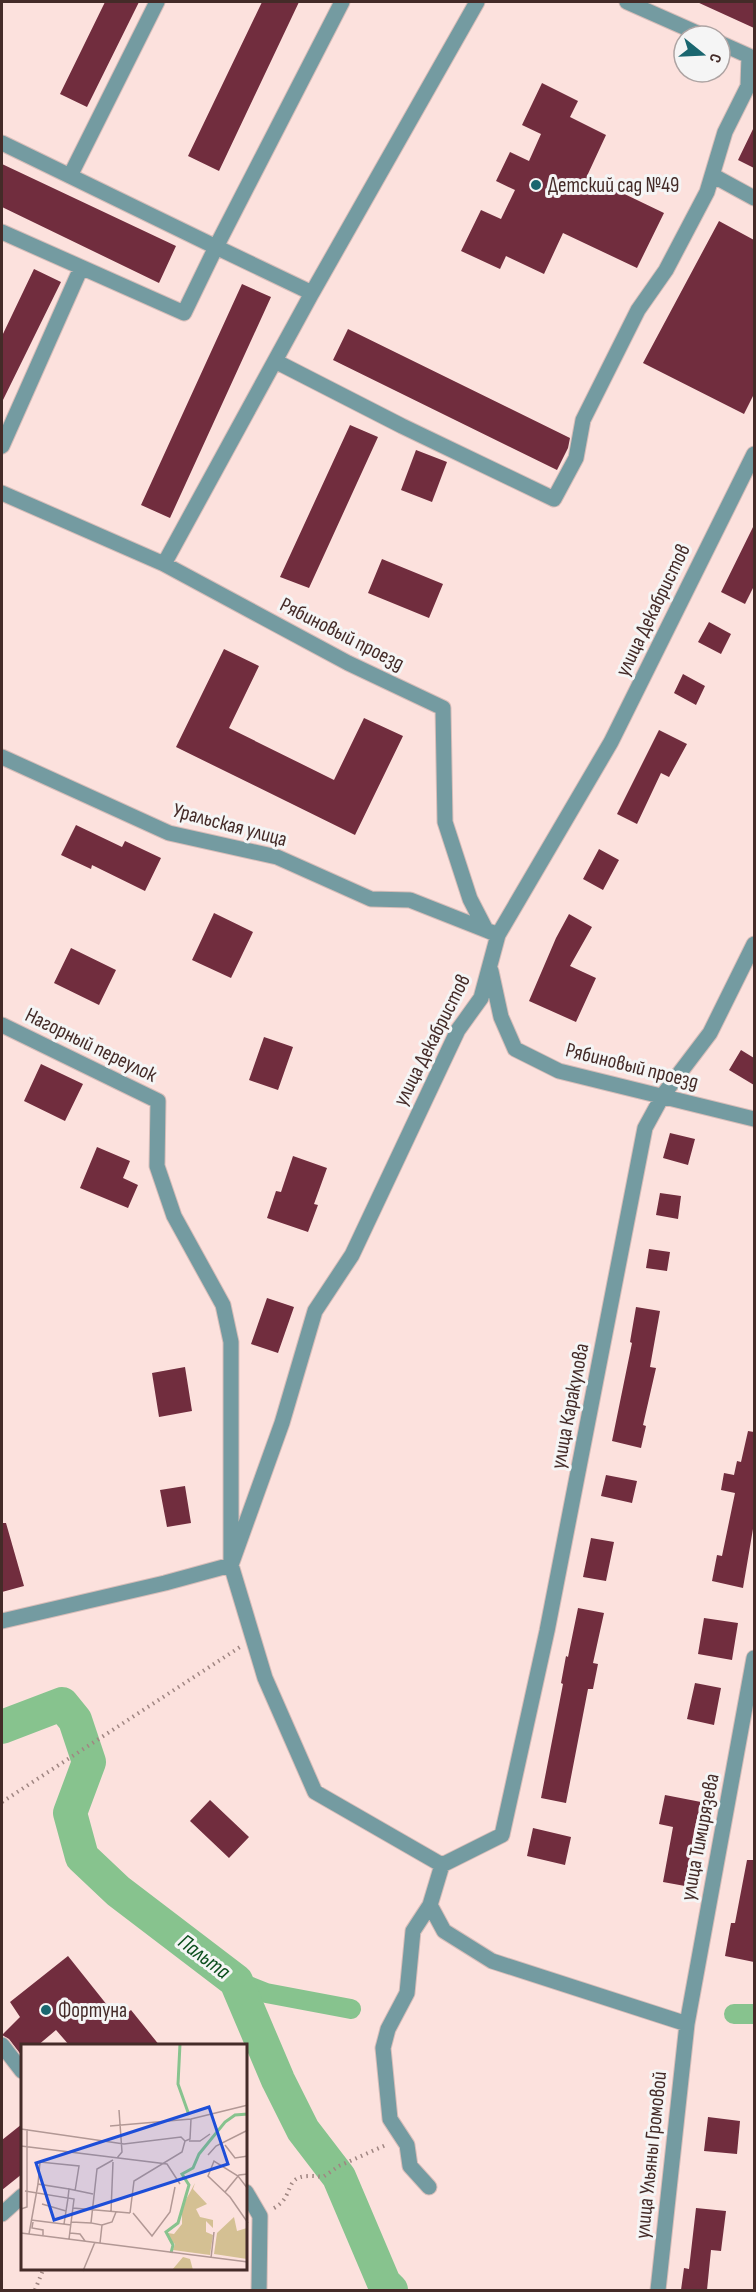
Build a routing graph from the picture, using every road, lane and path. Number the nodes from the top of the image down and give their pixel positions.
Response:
1 (157, 2) edge
2 (342, 2) edge
3 (477, 2) edge
4 (627, 2) edge
5 (677, 24) edge
6 (732, 49) edge
7 (2, 143) edge
8 (712, 175) junction
9 (70, 176) junction
10 (754, 198) edge
11 (2, 232) edge
12 (216, 247) junction
13 (81, 268) junction
14 (312, 293) junction
15 (275, 361) junction
16 (2, 446) edge
17 (754, 454) edge
18 (2, 493) edge
19 (164, 564) junction
20 (2, 757) edge
21 (492, 933) junction
22 (754, 944) edge
23 (490, 968) junction
24 (2, 1025) edge
25 (663, 1095) junction
26 (754, 1119) edge
27 (231, 1565) junction
28 (2, 1622) edge
29 (235, 1650) dead end
30 (754, 1658) edge
31 (2, 1802) edge
32 (442, 1865) junction
33 (430, 1905) junction
34 (687, 2024) junction
35 (2, 2045) edge
36 (21, 2070) edge
37 (380, 2148) dead end
38 (429, 2187) dead end
39 (248, 2195) edge
40 (21, 2197) edge
41 (281, 2204) dead end
42 (2, 2214) edge
43 (43, 2271) edge
44 (34, 2290) edge
45 (259, 2290) edge
46 (658, 2290) edge

1 - 9 street
2 - 12 street
3 - 14 street
4 - 5 street
6 - 8 street
7 - 9 street
8 - 10 street
8 - 15 street
9 - 12 street
11 - 13 street
12 - 13 street
12 - 14 street
13 - 16 street
14 - 15 street
15 - 19 street
17 - 21 street, улица Декабристов
18 - 19 street, Рябиновый проезд
19 - 21 street, Рябиновый проезд
20 - 21 street, Уральская улица
21 - 23 street, улица Декабристов
22 - 25 street, улица Каракулова
23 - 25 street, Рябиновый проезд
23 - 27 street, улица Декабристов
24 - 27 street, Нагорный переулок
25 - 26 street, Рябиновый проезд
25 - 32 street, улица Каракулова
27 - 28 street
27 - 32 street
29 - 31 path
30 - 34 street, улица Тимирязева
32 - 33 street
33 - 34 street
33 - 38 street
34 - 46 street, улица Ульяны Громовой
35 - 36 street
37 - 41 path
39 - 45 street
40 - 42 street
43 - 44 path

